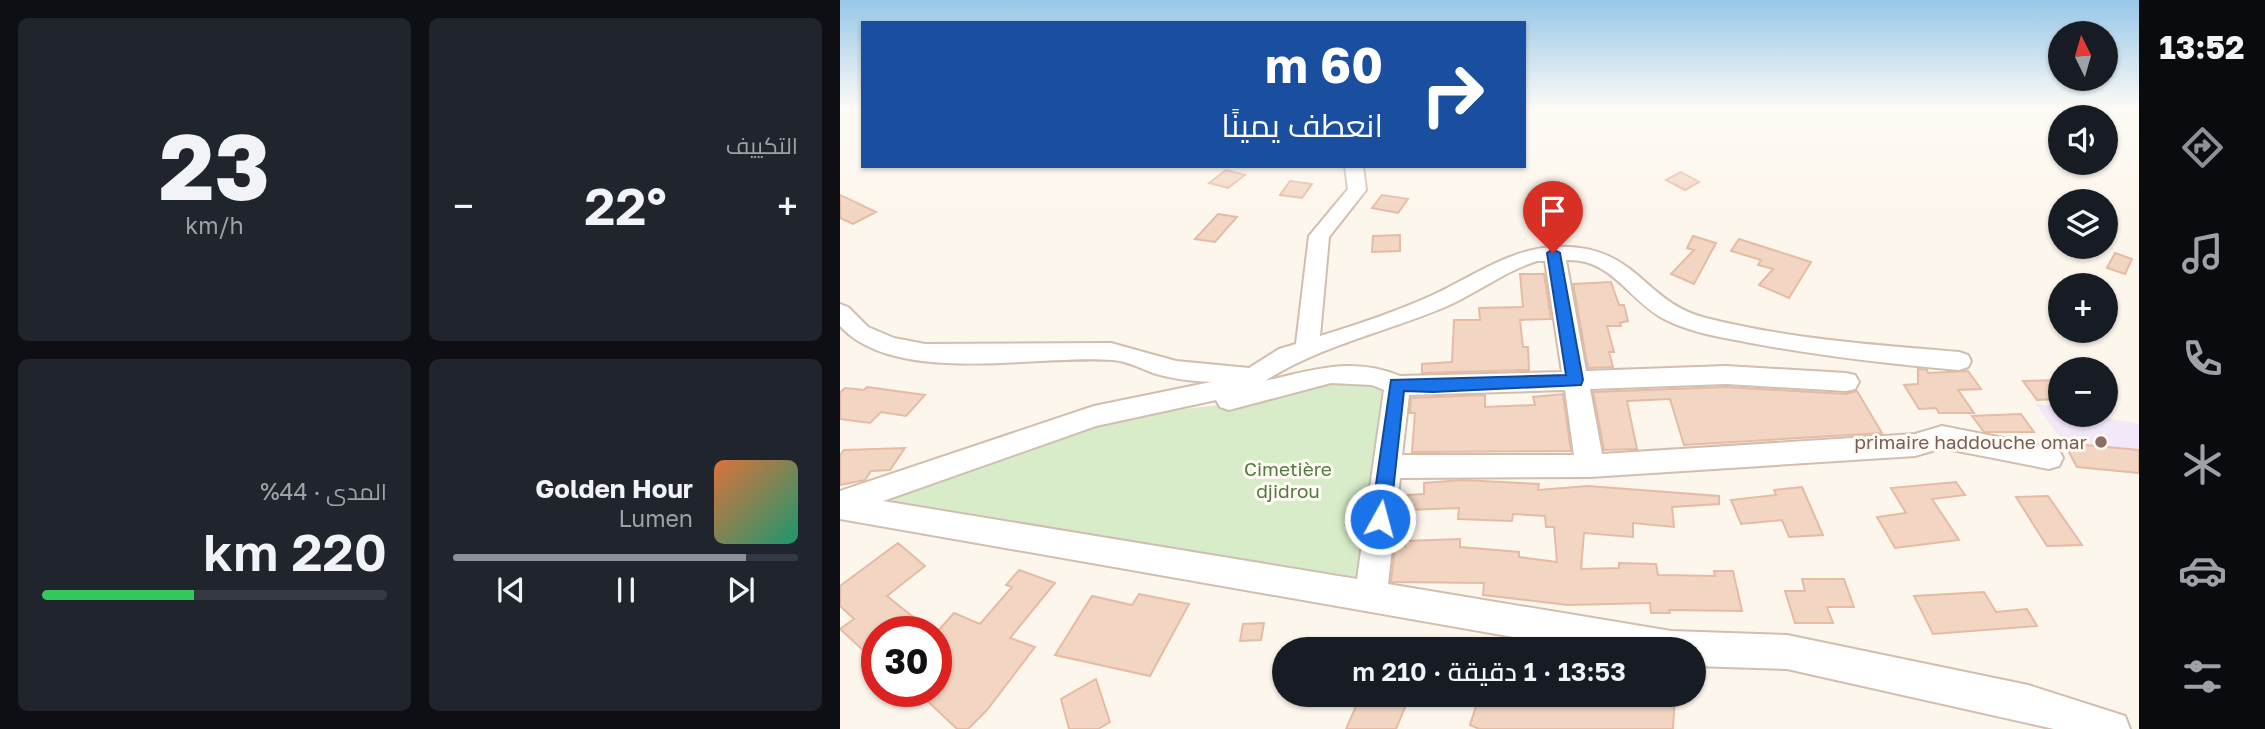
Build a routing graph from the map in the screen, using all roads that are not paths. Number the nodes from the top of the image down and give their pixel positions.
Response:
1 (1354, 168) edge
2 (1553, 253) junction
3 (840, 312) edge
4 (1307, 348) junction
5 (1959, 361) dead end
6 (1250, 379) junction
7 (1575, 380) junction
8 (1846, 382) dead end
9 (1397, 385) junction
10 (1166, 400) junction
11 (2049, 458) dead end
12 (1590, 466) junction
13 (1387, 467) junction
14 (840, 504) edge
15 (1371, 597) junction
16 (1602, 637) edge
17 (1706, 649) edge
18 (2112, 729) edge

1 - 4 street
2 - 4 street
2 - 5 street
2 - 7 street
3 - 6 street
4 - 6 street
6 - 10 street
7 - 8 street
7 - 9 street
7 - 12 street
9 - 10 street
9 - 13 street
10 - 14 street
11 - 12 street
12 - 13 street
13 - 15 street
14 - 15 street
15 - 16 street
17 - 18 street

